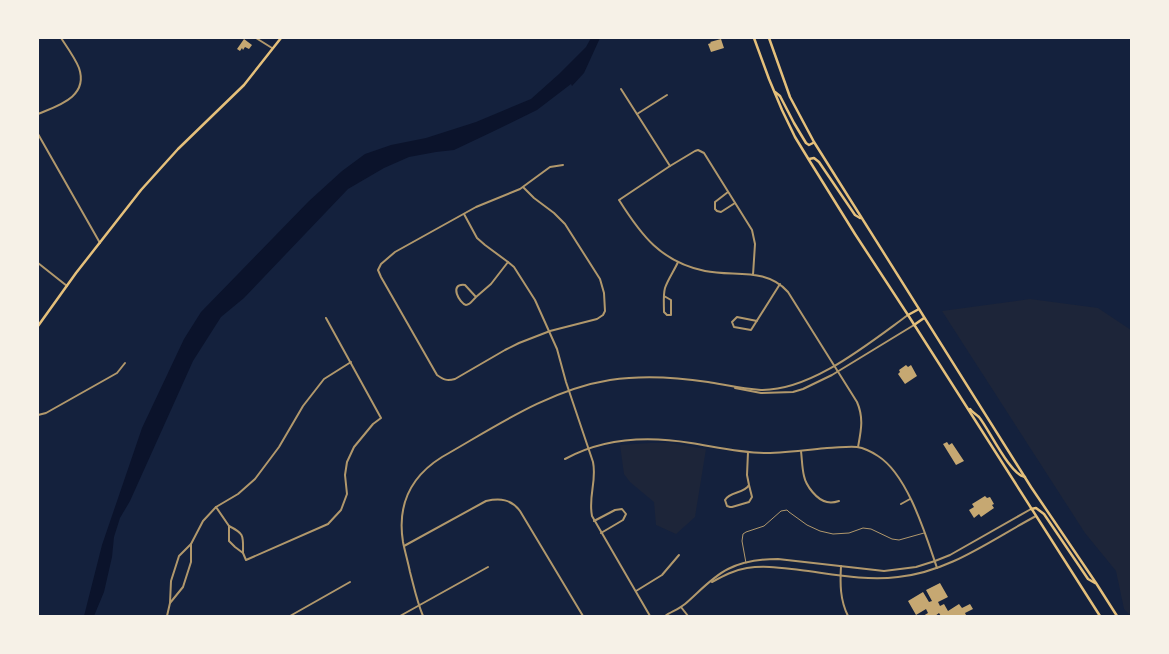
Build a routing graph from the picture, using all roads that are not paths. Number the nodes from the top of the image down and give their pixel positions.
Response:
1 (61, 38) edge
2 (256, 38) edge
3 (280, 38) edge
4 (754, 38) edge
5 (769, 38) edge
6 (272, 48) junction
7 (621, 89) dead end
8 (774, 91) junction
9 (667, 95) dead end
10 (38, 114) edge
11 (637, 114) junction
12 (38, 134) edge
13 (814, 142) junction
14 (809, 160) junction
15 (563, 165) dead end
16 (670, 166) junction
17 (523, 186) junction
18 (728, 192) junction
19 (735, 203) junction
20 (464, 214) junction
21 (862, 218) junction
22 (100, 243) junction
23 (508, 262) junction
24 (678, 262) junction
25 (38, 263) edge
26 (753, 275) junction
27 (780, 284) junction
28 (67, 286) junction
29 (664, 296) junction
30 (476, 297) junction
31 (918, 308) junction
32 (908, 315) junction
33 (326, 318) dead end
34 (924, 318) junction
35 (757, 321) junction
36 (914, 325) junction
37 (38, 326) edge
38 (550, 331) junction
39 (350, 362) junction
40 (125, 363) dead end
41 (834, 366) junction
42 (838, 372) junction
43 (728, 386) junction
44 (569, 390) junction
45 (966, 407) junction
46 (38, 416) edge
47 (858, 447) junction
48 (589, 450) junction
49 (801, 451) junction
50 (748, 452) junction
51 (565, 459) dead end
52 (1025, 477) junction
53 (749, 485) junction
54 (910, 499) junction
55 (840, 501) dead end
56 (901, 504) dead end
57 (216, 507) junction
58 (1031, 509) junction
59 (1036, 516) junction
60 (594, 521) junction
61 (229, 526) junction
62 (925, 532) junction
63 (601, 533) junction
64 (191, 544) junction
65 (404, 546) junction
66 (243, 553) junction
67 (680, 556) dead end
68 (746, 562) junction
69 (935, 562) junction
70 (841, 566) junction
71 (488, 567) dead end
72 (937, 568) junction
73 (840, 575) junction
74 (350, 582) dead end
75 (1096, 583) junction
76 (707, 584) junction
77 (636, 591) junction
78 (170, 603) junction
79 (419, 606) junction
80 (681, 606) junction
81 (167, 616) edge
82 (290, 616) edge
83 (400, 616) edge
84 (423, 616) edge
85 (583, 616) edge
86 (650, 616) edge
87 (665, 616) edge
88 (688, 616) edge
89 (848, 616) edge
90 (1100, 616) edge
91 (1116, 616) edge

1 - 10 street
2 - 6 street
3 - 6 main road
4 - 8 main road
5 - 13 main road
6 - 22 main road
7 - 11 street
8 - 13 main road
8 - 14 main road
9 - 11 street
11 - 16 street
12 - 22 street
13 - 21 main road
14 - 21 main road
14 - 32 main road
15 - 17 street
16 - 18 street
16 - 24 street
17 - 20 street
17 - 38 street
18 - 19 street
18 - 19 street
19 - 26 street
20 - 23 street
20 - 38 street
21 - 31 main road
22 - 28 main road
23 - 30 street
23 - 38 street
24 - 26 street
24 - 29 street
25 - 28 street
26 - 27 street
27 - 35 street
27 - 41 street
28 - 37 main road
29 - 29 street
30 - 30 street
31 - 32 main road
31 - 34 main road
32 - 36 main road
32 - 41 street
33 - 39 street
34 - 36 main road
34 - 52 main road
35 - 35 street
36 - 42 street
36 - 45 main road
38 - 44 street
39 - 57 street
39 - 66 street
40 - 46 street
41 - 42 street
41 - 43 street
42 - 43 street
42 - 47 street
43 - 44 street
44 - 48 street
44 - 65 street
45 - 52 main road
45 - 58 main road
47 - 49 street
47 - 54 street
48 - 50 street
48 - 51 street
48 - 60 street
49 - 50 street
49 - 55 street
50 - 53 street
52 - 75 main road
53 - 53 street
54 - 56 street
54 - 62 street
57 - 61 street
57 - 64 street
58 - 59 main road
58 - 69 street
58 - 75 main road
59 - 72 street
59 - 90 main road
60 - 63 street
60 - 63 street
61 - 66 street
61 - 66 street
62 - 68 lane
62 - 69 street
63 - 77 street
64 - 78 street
64 - 78 street
65 - 79 street
65 - 85 street
67 - 77 street
68 - 70 street
68 - 76 street
69 - 70 street
69 - 72 street
70 - 73 street
71 - 79 street
72 - 73 street
73 - 76 street
73 - 89 street
74 - 82 street
75 - 91 main road
76 - 80 street
77 - 86 street
78 - 81 street
79 - 83 street
79 - 84 street
80 - 87 street
80 - 88 street

